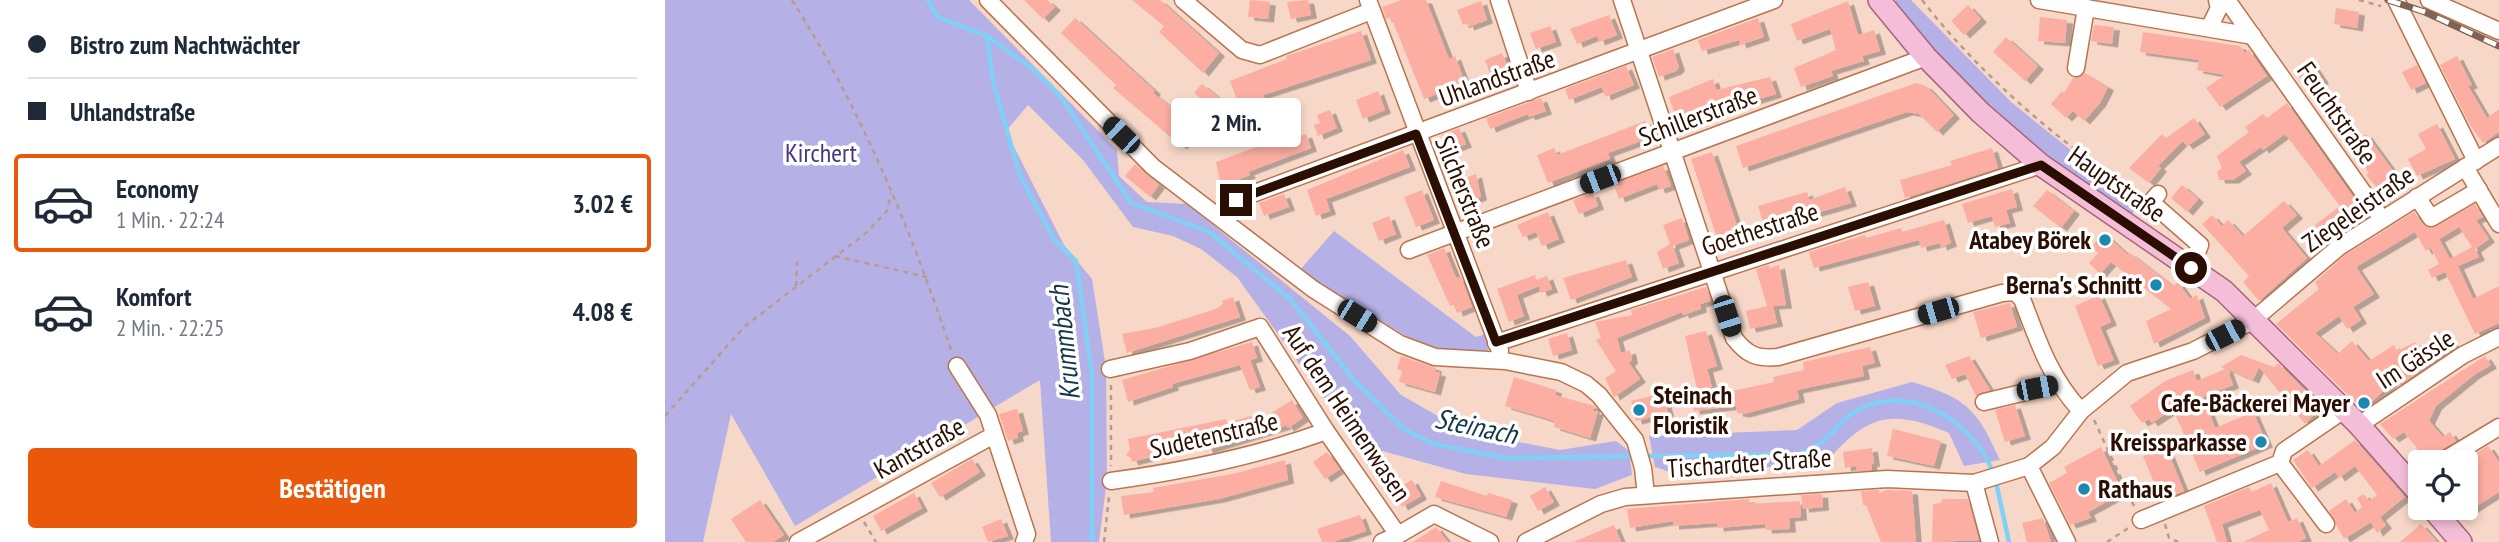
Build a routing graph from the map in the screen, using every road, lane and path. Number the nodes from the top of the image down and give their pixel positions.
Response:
1 (792, 0) edge
2 (797, 0) edge
3 (988, 0) edge
4 (1183, 0) edge
5 (1499, 0) edge
6 (1622, 0) edge
7 (1774, 0) edge
8 (1879, 0) edge
9 (1922, 0) edge
10 (2039, 0) edge
11 (2217, 0) edge
12 (2228, 0) edge
13 (2359, 0) edge
14 (2429, 0) edge
15 (1370, 6) edge
16 (2398, 6) edge
17 (797, 8) junction
18 (2086, 8) junction
19 (2210, 26) junction
20 (2499, 32) edge
21 (2253, 36) junction
22 (1639, 51) junction
23 (1926, 57) junction
24 (2076, 68) dead end
25 (1529, 92) junction
26 (1416, 134) junction
27 (2499, 146) edge
28 (1671, 152) junction
29 (2471, 164) junction
30 (2041, 165) junction
31 (2479, 190) junction
32 (891, 192) junction
33 (2417, 197) junction
34 (2155, 198) joint
35 (1236, 200) dead end
36 (2382, 219) junction
37 (2499, 224) edge
38 (1456, 233) junction
39 (1409, 250) dead end
40 (834, 255) junction
41 (797, 262) dead end
42 (2191, 268) junction
43 (1713, 270) junction
44 (927, 277) junction
45 (796, 286) junction
46 (2252, 321) junction
47 (2499, 337) edge
48 (1496, 342) junction
49 (1505, 361) junction
50 (957, 366) joint
51 (1111, 369) joint
52 (2059, 384) junction
53 (1984, 402) dead end
54 (2084, 409) junction
55 (665, 416) edge
56 (2351, 418) junction
57 (2499, 427) edge
58 (1326, 431) junction
59 (994, 435) junction
60 (2461, 450) edge
61 (2280, 463) junction
62 (2029, 466) junction
63 (2408, 476) edge
64 (1111, 481) junction
65 (1980, 482) junction
66 (1646, 495) junction
67 (857, 510) junction
68 (2147, 517) junction
69 (2442, 520) edge
70 (2326, 524) dead end
71 (1398, 535) junction
72 (798, 542) edge
73 (876, 542) edge
74 (1024, 542) edge
75 (1104, 542) edge
76 (1382, 542) edge
77 (1490, 542) edge
78 (1526, 542) edge
79 (1990, 542) edge
80 (2067, 542) edge
81 (2107, 542) edge
82 (2178, 542) edge
83 (2461, 542) edge

1 - 17 path
2 - 17 path
3 - 49 street
4 - 15 street
5 - 25 street
6 - 22 street
7 - 22 street, Uhlandstraße
8 - 23 main road, Hauptstraße
9 - 34 path
10 - 18 street
11 - 19 street
12 - 21 street, Feuchtstraße
13 - 16 path
14 - 20 street
15 - 26 street, Silcherstraße
16 - 29 street
17 - 32 path
18 - 19 street
18 - 24 street
19 - 21 street
21 - 36 street, Feuchtstraße
22 - 25 street, Uhlandstraße
22 - 28 street
23 - 28 street, Schillerstraße
23 - 30 main road, Hauptstraße
25 - 26 street, Uhlandstraße
26 - 35 street, Uhlandstraße
26 - 38 street, Silcherstraße
27 - 29 street, Ziegeleistraße
28 - 38 street, Schillerstraße
28 - 43 street
29 - 31 street
29 - 33 street, Ziegeleistraße
30 - 42 main road, Hauptstraße
30 - 43 street, Goethestraße
31 - 33 street
31 - 37 street
32 - 40 path
32 - 44 path
33 - 36 street, Ziegeleistraße
34 - 42 street
36 - 46 street, Ziegeleistraße
38 - 39 street, Schillerstraße
38 - 48 street, Silcherstraße
40 - 44 path
40 - 45 path
41 - 45 path
42 - 46 main road, Hauptstraße
43 - 48 street, Goethestraße
43 - 52 street
44 - 50 path
45 - 55 path
46 - 54 street, Ziegeleistraße
46 - 56 main road, Hauptstraße
47 - 56 street, Im Gässle
48 - 49 street, Silcherstraße
49 - 66 street
50 - 59 street, Kantstraße
51 - 58 street, Auf dem Heimenwasen
51 - 64 path
52 - 53 street
52 - 54 street
54 - 62 street, Tischardter Straße
54 - 68 path
56 - 61 street, Im Gässle
56 - 63 main road, Hauptstraße
57 - 60 street
58 - 64 street, Sudetenstraße
58 - 71 street, Auf dem Heimenwasen
59 - 67 street, Kantstraße
59 - 74 street
61 - 68 street
61 - 70 street
62 - 65 street, Tischardter Straße
62 - 80 street
64 - 75 path
65 - 66 street, Tischardter Straße
65 - 79 street
66 - 78 street, Tischardter Straße
67 - 72 street, Kantstraße
67 - 73 path
68 - 81 path
68 - 82 path
69 - 83 main road
71 - 76 street
71 - 77 street, Auf dem Heimenwasen

